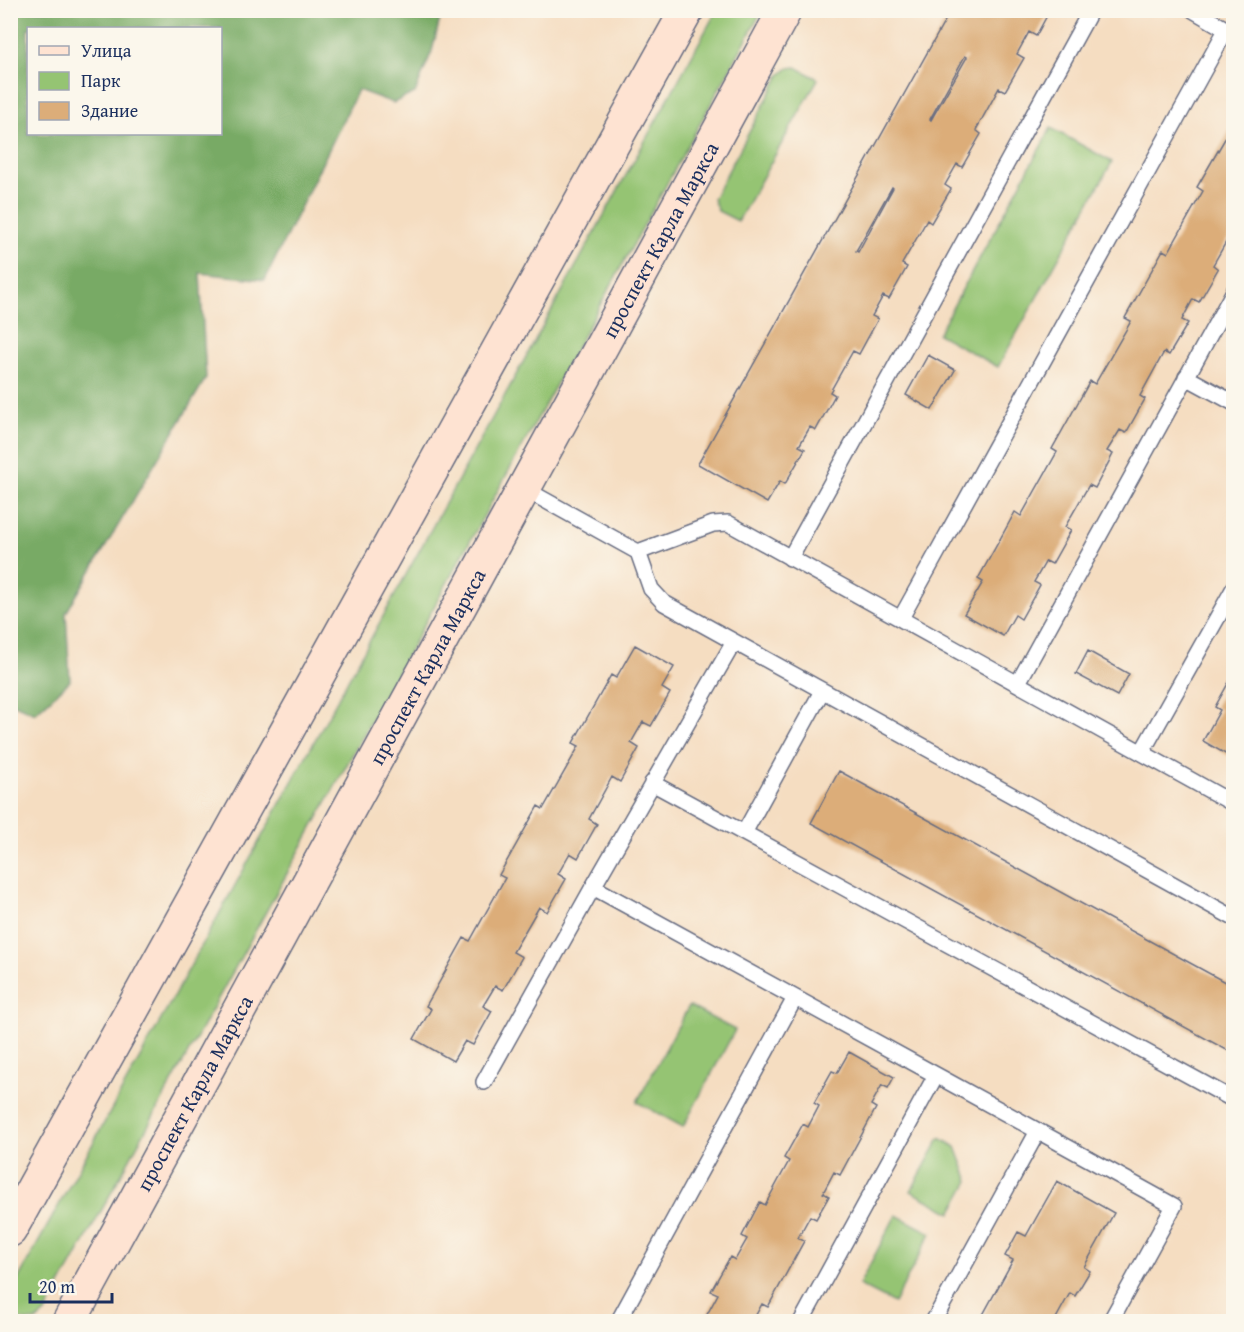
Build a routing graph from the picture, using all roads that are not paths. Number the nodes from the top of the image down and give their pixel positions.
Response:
1 (687, 10) edge
2 (785, 10) edge
3 (1090, 10) edge
4 (1193, 10) edge
5 (1230, 32) edge
6 (1233, 291) edge
7 (1186, 377) junction
8 (1233, 403) edge
9 (523, 488) junction
10 (638, 552) junction
11 (790, 558) junction
12 (1233, 588) edge
13 (901, 618) junction
14 (734, 642) junction
15 (1018, 683) junction
16 (822, 691) junction
17 (1142, 752) junction
18 (652, 783) junction
19 (1233, 804) edge
20 (744, 833) junction
21 (593, 887) junction
22 (1233, 918) edge
23 (795, 998) junction
24 (936, 1075) junction
25 (484, 1082) dead end
26 (1233, 1100) edge
27 (1038, 1131) junction
28 (10, 1230) edge
29 (69, 1322) edge
30 (618, 1322) edge
31 (801, 1322) edge
32 (933, 1322) edge
33 (1110, 1322) edge

1 - 28 street
2 - 9 street, проспект Карла Маркса
3 - 11 lane
4 - 5 lane
5 - 13 lane
6 - 7 lane
7 - 8 lane
7 - 15 lane
9 - 10 lane
9 - 29 street, проспект Карла Маркса
10 - 11 lane
10 - 14 lane
11 - 13 lane
12 - 17 lane
13 - 15 lane
14 - 16 lane
14 - 18 lane
15 - 17 lane
16 - 20 lane
16 - 22 lane
17 - 19 lane
18 - 20 lane
18 - 21 lane
20 - 26 lane
21 - 23 lane
21 - 25 lane
23 - 24 lane
23 - 30 lane
24 - 27 lane
24 - 31 lane
27 - 32 lane
27 - 33 lane

